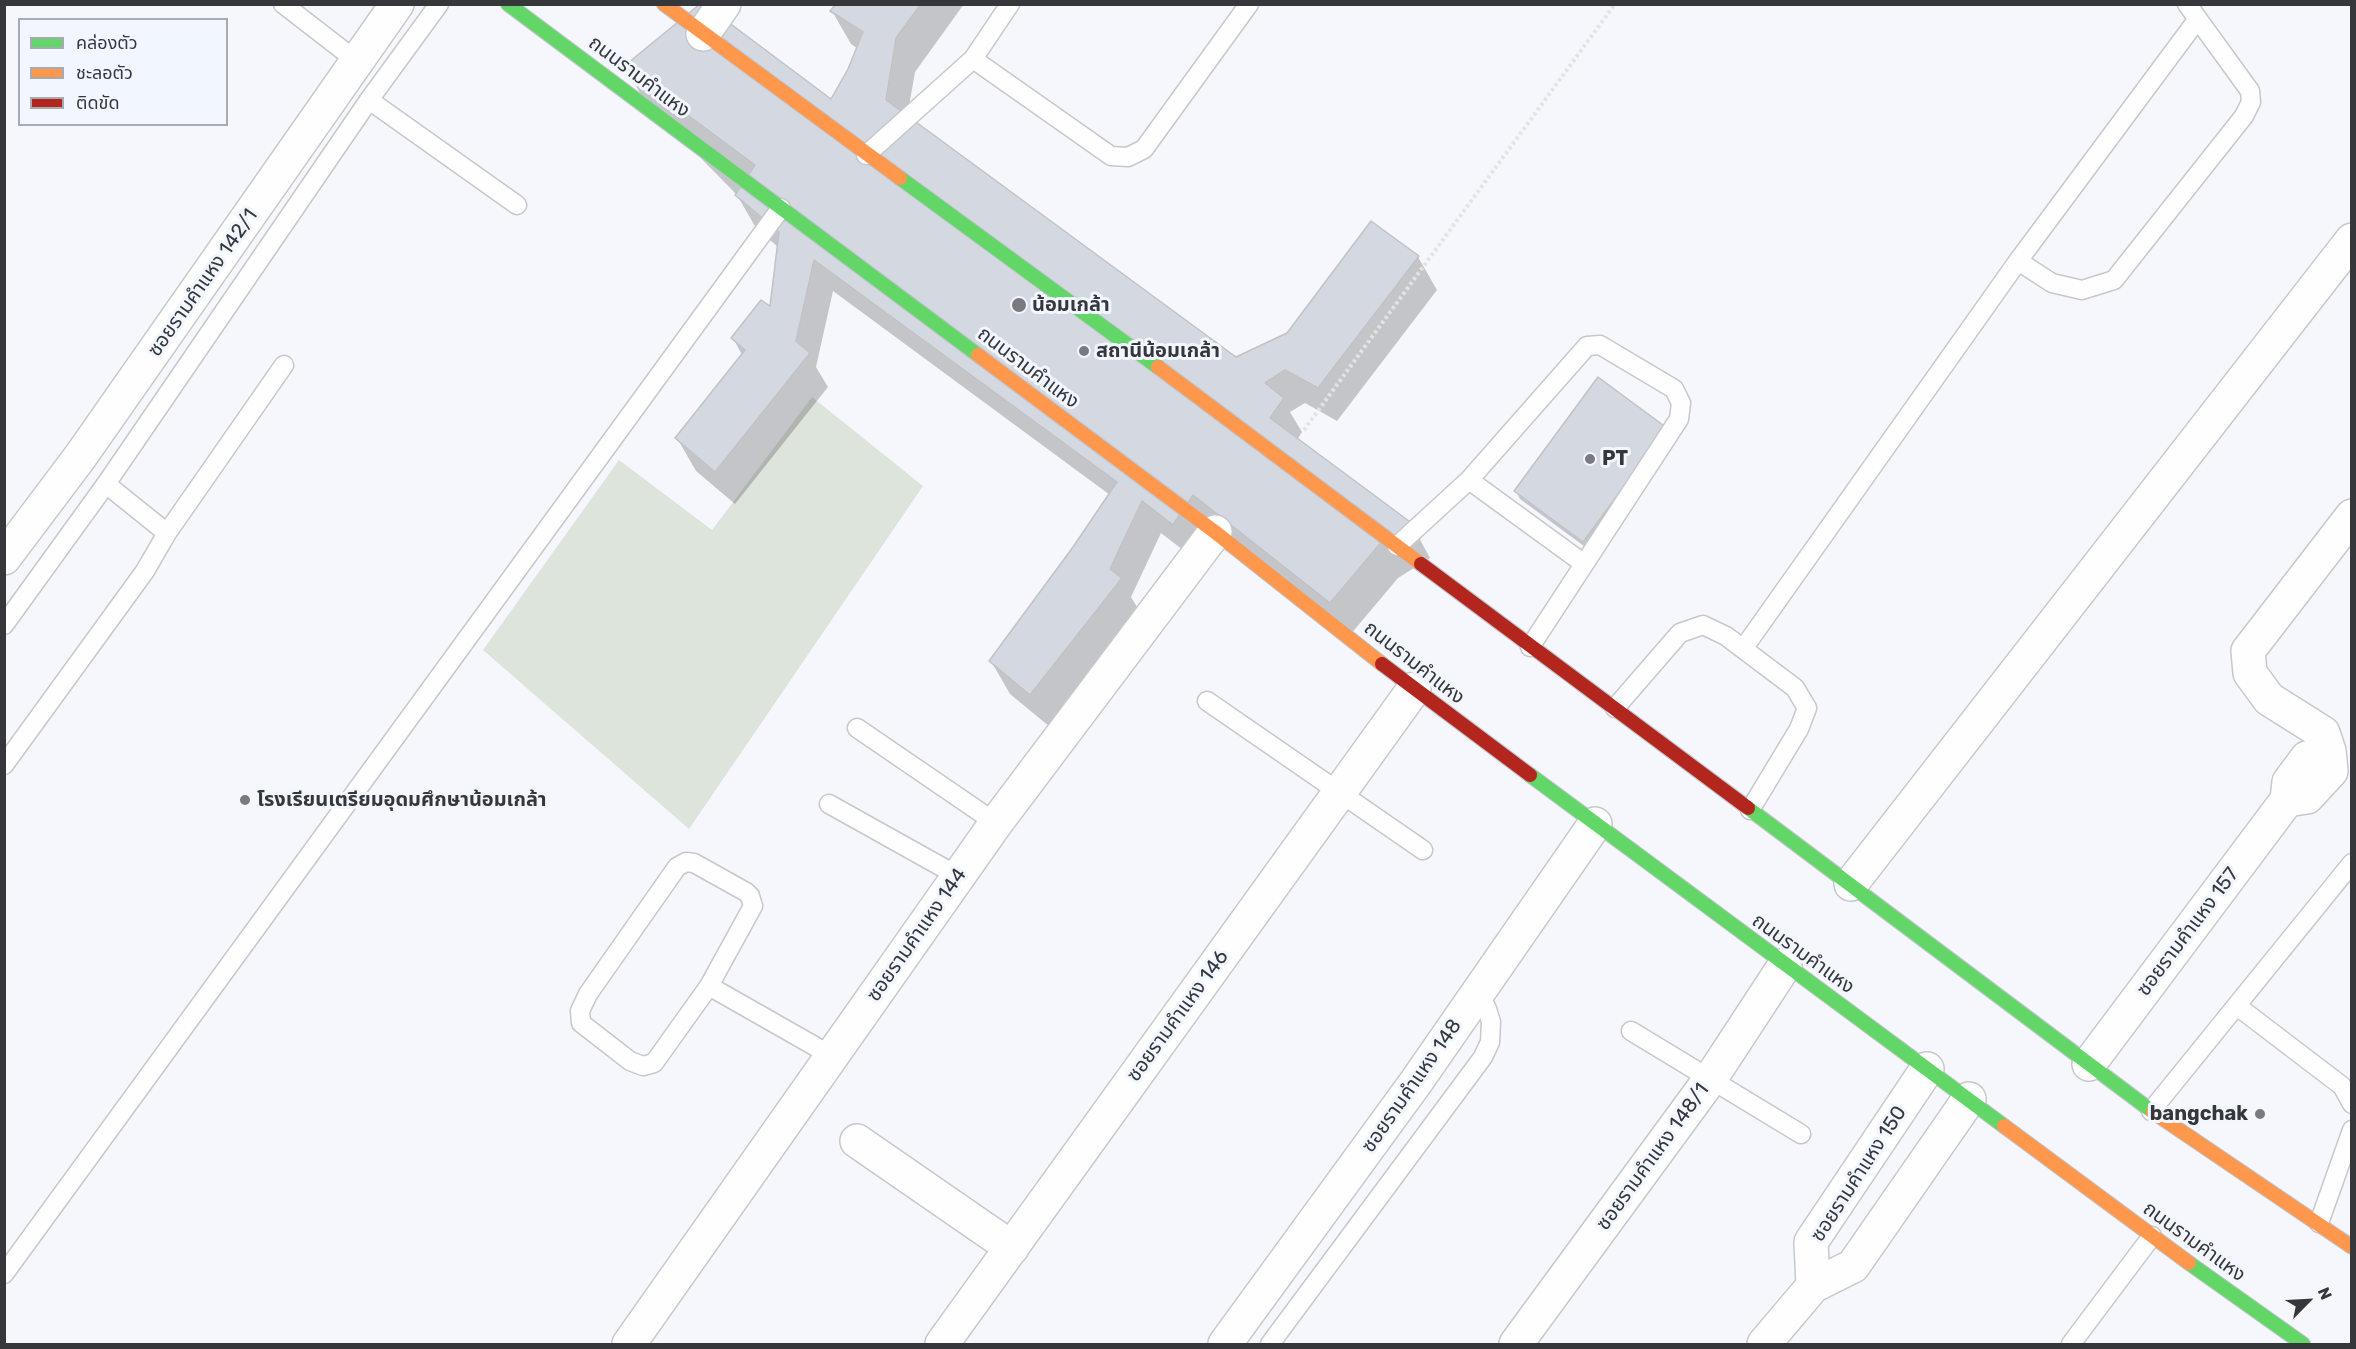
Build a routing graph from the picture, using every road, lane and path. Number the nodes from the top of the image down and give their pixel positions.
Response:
1 (283, 4) edge
2 (397, 4) edge
3 (439, 4) edge
4 (508, 4) edge
5 (664, 4) edge
6 (724, 4) edge
7 (1010, 4) edge
8 (1249, 4) edge
9 (1615, 4) edge
10 (2192, 12) edge
11 (703, 34) junction
12 (973, 59) junction
13 (358, 62) junction
14 (369, 100) junction
15 (866, 155) junction
16 (517, 205) dead end
17 (781, 208) junction
18 (2352, 240) edge
19 (2018, 261) junction
20 (284, 365) dead end
21 (1282, 459) junction
22 (1469, 480) junction
23 (106, 484) junction
24 (2352, 516) edge
25 (1215, 532) junction
26 (167, 533) junction
27 (1397, 546) junction
28 (4, 558) edge
29 (1583, 563) junction
30 (4, 625) edge
31 (1530, 647) junction
32 (1743, 649) junction
33 (1414, 689) junction
34 (1207, 701) dead end
35 (1615, 708) junction
36 (856, 728) dead end
37 (4, 765) edge
38 (1339, 791) junction
39 (829, 804) dead end
40 (1750, 810) junction
41 (996, 823) junction
42 (1594, 824) junction
43 (1423, 850) dead end
44 (2352, 862) edge
45 (958, 876) junction
46 (1851, 884) junction
47 (1785, 965) junction
48 (709, 986) junction
49 (1478, 992) junction
50 (2237, 1006) junction
51 (1631, 1031) dead end
52 (832, 1056) junction
53 (2089, 1064) junction
54 (1927, 1069) junction
55 (1711, 1078) junction
56 (1969, 1099) junction
57 (2352, 1104) edge
58 (2151, 1111) junction
59 (2352, 1130) edge
60 (1801, 1134) dead end
61 (857, 1141) dead end
62 (2319, 1223) junction
63 (2152, 1236) junction
64 (2352, 1247) edge
65 (1012, 1248) junction
66 (4, 1274) edge
67 (1813, 1286) junction
68 (629, 1344) edge
69 (942, 1344) edge
70 (1225, 1344) edge
71 (1270, 1344) edge
72 (1516, 1344) edge
73 (1764, 1344) edge
74 (2072, 1344) edge
75 (2303, 1344) edge

1 - 13 lane
2 - 13 street, ซอยรามคำแหง 142/1
3 - 14 lane
4 - 17 main road, ถนนรามคำแหง
5 - 11 main road
6 - 11 street
7 - 12 lane
8 - 12 lane
9 - 21 path
10 - 19 lane
10 - 19 lane
11 - 15 main road
12 - 15 lane
13 - 28 street, ซอยรามคำแหง 142/1
14 - 16 lane
14 - 23 lane
15 - 21 main road
17 - 25 main road, ถนนรามคำแหง
17 - 66 lane
18 - 46 street
19 - 32 lane
20 - 26 lane
21 - 27 main road
22 - 27 lane
22 - 29 lane
22 - 29 lane
23 - 26 lane
23 - 30 lane
24 - 53 street, ซอยรามคำแหง 157
25 - 33 main road, ถนนรามคำแหง
25 - 41 street, ซอยรามคำแหง 144
26 - 37 lane
27 - 31 main road
29 - 31 lane
31 - 35 main road
32 - 35 lane
32 - 40 lane
33 - 38 street, ซอยรามคำแหง 146
33 - 42 main road, ถนนรามคำแหง
34 - 38 lane
35 - 40 main road
36 - 41 lane
38 - 43 lane
38 - 65 street, ซอยรามคำแหง 146
39 - 45 lane
40 - 46 main road
41 - 45 street, ซอยรามคำแหง 144
42 - 47 main road, ถนนรามคำแหง
42 - 49 street, ซอยรามคำแหง 148
44 - 50 lane
45 - 52 street, ซอยรามคำแหง 144
46 - 53 main road
47 - 54 main road, ถนนรามคำแหง
47 - 55 street, ซอยรามคำแหง 148/1
48 - 48 lane
48 - 52 lane
49 - 70 street, ซอยรามคำแหง 148
49 - 71 lane
50 - 57 lane
50 - 58 lane
51 - 55 lane
52 - 68 street, ซอยรามคำแหง 144
53 - 58 main road
54 - 56 main road, ถนนรามคำแหง
54 - 67 street, ซอยรามคำแหง 150
55 - 60 lane
55 - 72 street, ซอยรามคำแหง 148/1
56 - 63 main road, ถนนรามคำแหง
56 - 67 street
58 - 62 main road
59 - 62 lane
61 - 65 street
62 - 64 main road
63 - 74 lane
63 - 75 main road, ถนนรามคำแหง
65 - 69 street, ซอยรามคำแหง 146
67 - 73 street

